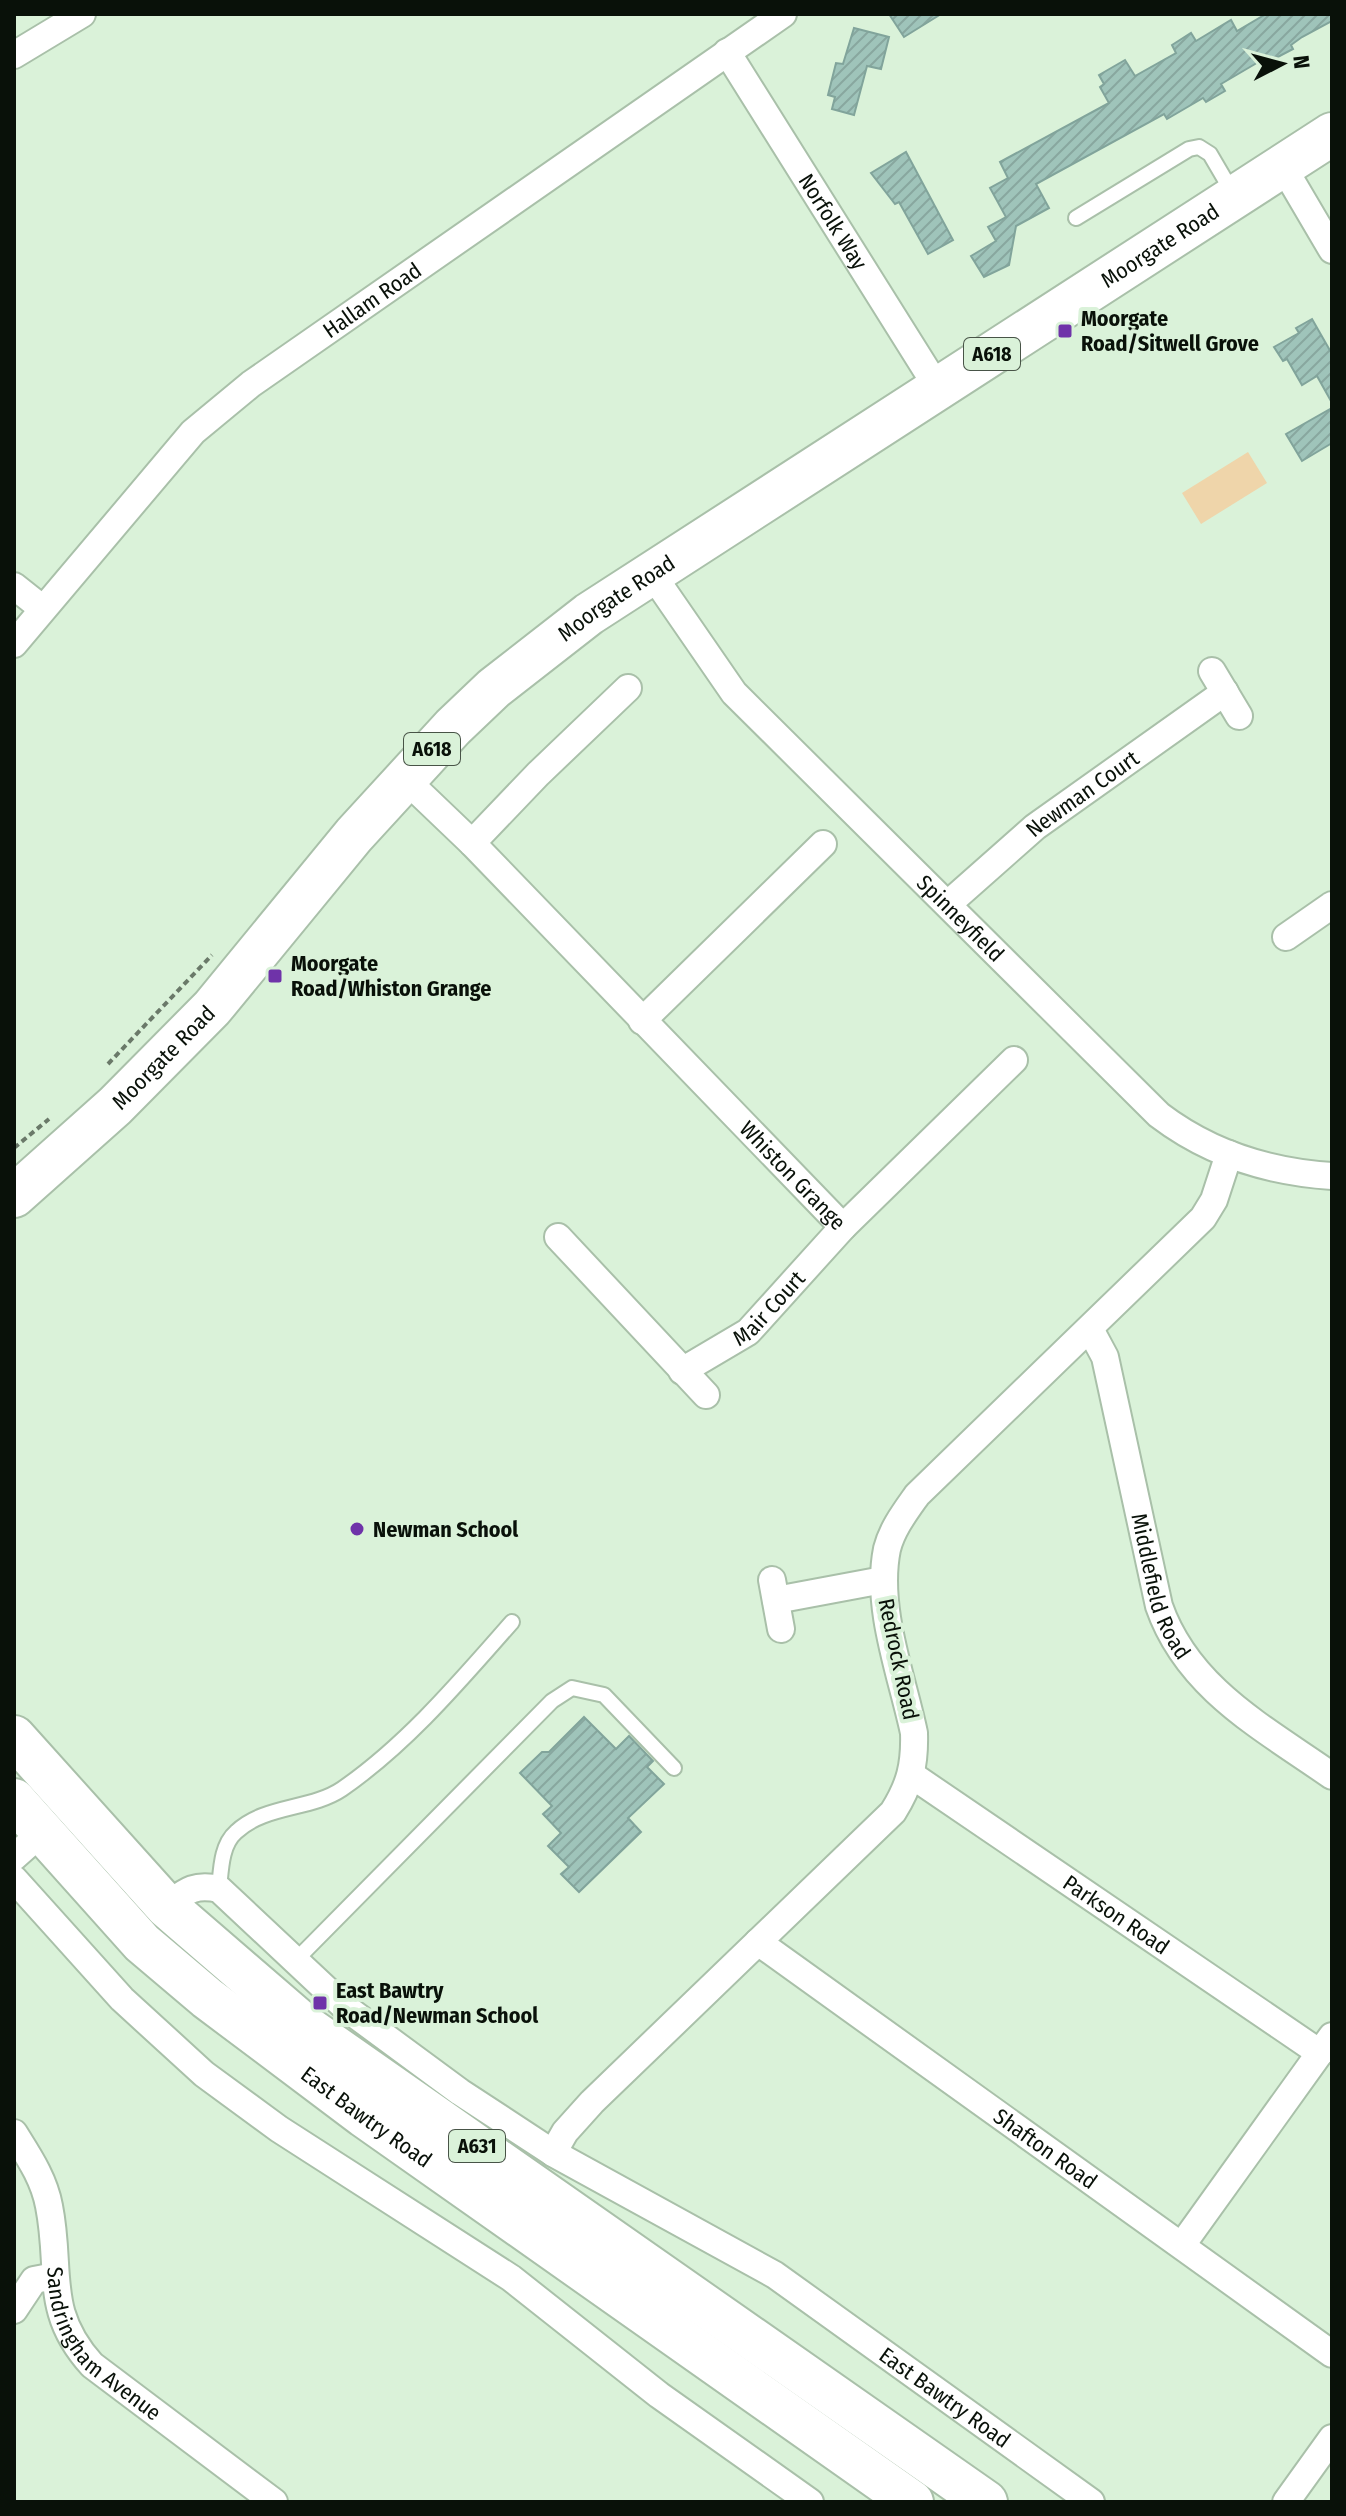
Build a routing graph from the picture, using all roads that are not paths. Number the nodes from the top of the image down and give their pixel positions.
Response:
1 (82, 14) edge
2 (783, 14) edge
3 (727, 52) junction
4 (14, 55) edge
5 (1332, 134) edge
6 (1282, 165) junction
7 (1234, 196) junction
8 (1076, 218) dead end
9 (1332, 250) edge
10 (939, 390) junction
11 (652, 574) junction
12 (14, 586) edge
13 (43, 609) junction
14 (14, 644) edge
15 (628, 688) dead end
16 (1239, 716) dead end
17 (404, 778) junction
18 (472, 843) junction
19 (823, 844) dead end
20 (948, 904) junction
21 (1332, 905) edge
22 (1286, 937) dead end
23 (642, 1021) junction
24 (1014, 1060) dead end
25 (1229, 1154) junction
26 (1332, 1176) edge
27 (14, 1196) edge
28 (843, 1227) junction
29 (558, 1237) dead end
30 (1090, 1329) junction
31 (682, 1371) junction
32 (706, 1395) dead end
33 (883, 1580) junction
34 (512, 1622) dead end
35 (781, 1629) dead end
36 (14, 1737) edge
37 (674, 1768) dead end
38 (913, 1776) junction
39 (1332, 1776) edge
40 (14, 1800) edge
41 (28, 1845) edge
42 (14, 1879) edge
43 (219, 1889) junction
44 (166, 1906) junction
45 (758, 1942) junction
46 (296, 1960) junction
47 (1326, 2044) edge
48 (14, 2133) edge
49 (553, 2153) junction
50 (1182, 2245) junction
51 (55, 2276) junction
52 (14, 2310) edge
53 (1332, 2354) edge
54 (867, 2419) junction
55 (1332, 2438) edge
56 (274, 2502) edge
57 (810, 2502) edge
58 (912, 2502) edge
59 (962, 2502) edge
60 (986, 2502) edge
61 (1091, 2502) edge
62 (1286, 2502) edge

1 - 4 street
2 - 3 street, Hallam Road
3 - 10 street, Norfolk Way
3 - 13 street, Hallam Road
5 - 6 main road, Moorgate Road / A618
6 - 7 main road, Moorgate Road / A618
6 - 9 street
7 - 8 lane
7 - 10 main road, Moorgate Road / A618
10 - 11 main road, Moorgate Road / A618
11 - 17 main road, Moorgate Road / A618
11 - 20 street, Spinneyfield
12 - 13 street
13 - 14 street, Hallam Road
15 - 18 street
16 - 20 street, Newman Court
17 - 18 street, Whiston Grange
17 - 27 main road, Moorgate Road / A618
18 - 23 street, Whiston Grange
19 - 23 street
20 - 25 street, Spinneyfield
21 - 22 street
23 - 28 street, Whiston Grange
24 - 28 street, Whiston Grange
25 - 26 street, Spinneyfield
25 - 30 street, Redrock Road
28 - 31 street, Mair Court
29 - 31 street
30 - 33 street, Redrock Road
30 - 39 street, Middlefield Road
31 - 32 street
33 - 35 street
33 - 38 street, Redrock Road
34 - 43 lane
36 - 44 main road, East Bawtry Road / A631
37 - 46 lane
38 - 45 street, Redrock Road
38 - 47 street, Parkson Road
40 - 41 main road, East Bawtry Road / A631
41 - 58 main road, East Bawtry Road / A631
42 - 57 street
43 - 44 street
43 - 46 street, East Bawtry Road
44 - 54 main road, East Bawtry Road / A631
45 - 49 street, Redrock Road
45 - 50 street, Shafton Road
46 - 49 street, East Bawtry Road
47 - 50 street
48 - 51 street, Sandringham Avenue
49 - 61 street, East Bawtry Road
50 - 53 street, Shafton Road
51 - 52 street
51 - 56 street, Sandringham Avenue
54 - 59 street, East Bawtry Road
54 - 60 main road, East Bawtry Road / A631
55 - 62 street

